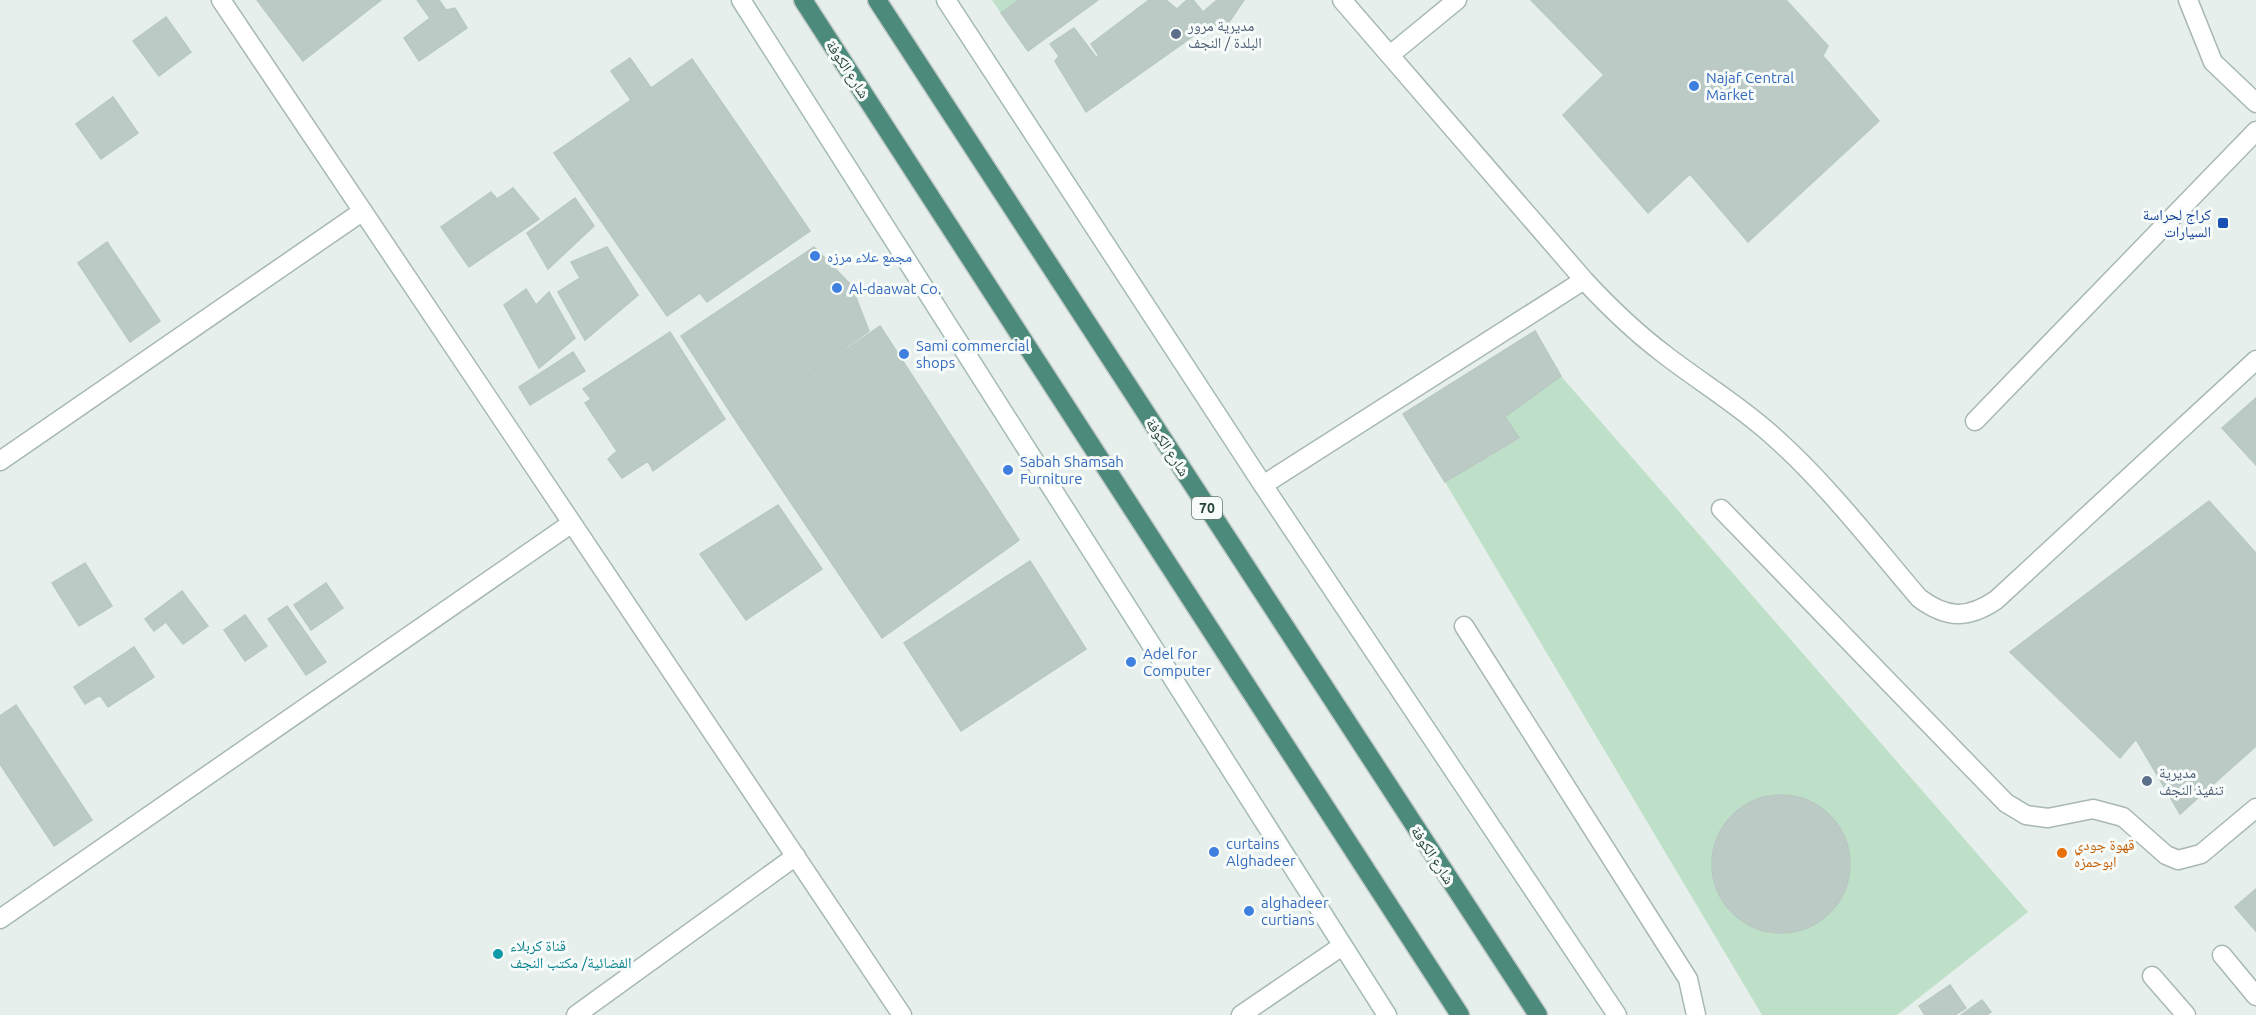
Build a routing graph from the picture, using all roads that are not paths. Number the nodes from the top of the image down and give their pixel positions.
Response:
1 (222, 0) edge
2 (741, 0) edge
3 (803, 0) edge
4 (877, 0) edge
5 (946, 0) edge
6 (1342, 0) edge
7 (1456, 0) edge
8 (2188, 0) edge
9 (1390, 55) junction
10 (2256, 103) edge
11 (2256, 131) edge
12 (363, 211) junction
13 (1584, 280) junction
14 (2256, 360) edge
15 (1975, 421) dead end
16 (0, 461) edge
17 (1263, 485) junction
18 (1721, 509) dead end
19 (572, 523) junction
20 (1464, 626) dead end
21 (2256, 808) edge
22 (796, 856) junction
23 (0, 919) edge
24 (1342, 945) junction
25 (2222, 955) dead end
26 (2152, 976) dead end
27 (2256, 996) edge
28 (576, 1015) edge
29 (902, 1015) edge
30 (1241, 1015) edge
31 (1387, 1015) edge
32 (1460, 1015) edge
33 (1538, 1015) edge
34 (1617, 1015) edge
35 (1696, 1015) edge
36 (2186, 1015) edge

1 - 12 street
2 - 24 street
3 - 32 highway, شارع الكوفة
4 - 33 highway, شارع الكوفة / 70
5 - 17 street
6 - 9 street
7 - 9 street
8 - 10 street
9 - 13 street
11 - 15 street
12 - 16 street
12 - 19 street
13 - 14 street
13 - 17 street
17 - 34 street
18 - 21 street
19 - 22 street
19 - 23 street
20 - 35 street
22 - 28 street
22 - 29 street
24 - 30 street
24 - 31 street
25 - 27 street
26 - 36 street

